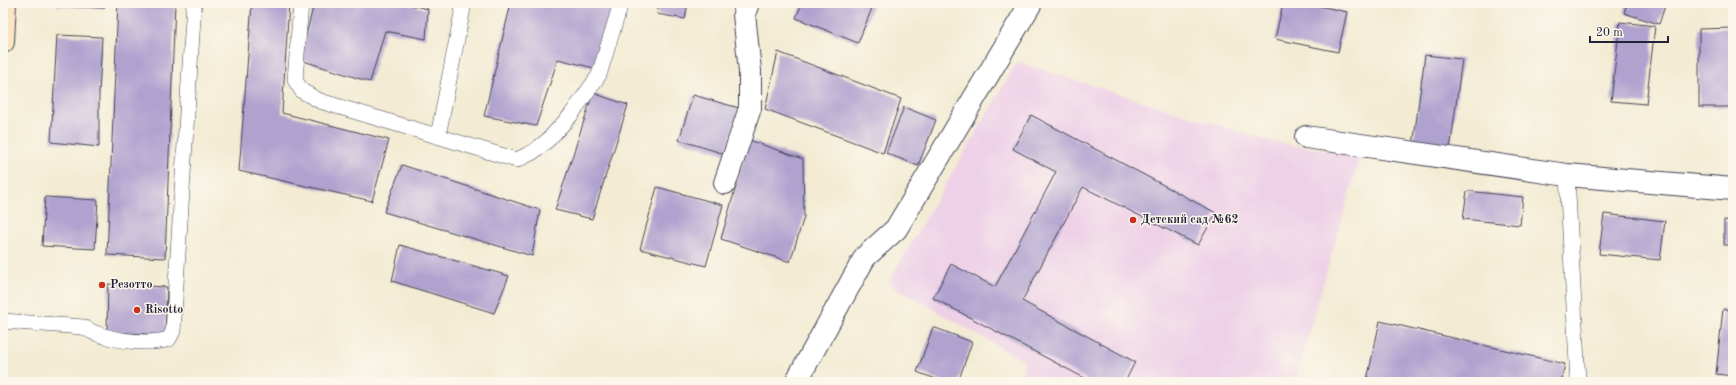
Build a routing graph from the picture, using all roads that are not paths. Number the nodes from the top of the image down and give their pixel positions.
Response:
1 (5, 3) edge
2 (194, 3) edge
3 (300, 3) edge
4 (464, 3) edge
5 (621, 3) edge
6 (748, 3) edge
7 (1031, 3) edge
8 (3, 42) edge
9 (438, 136) junction
10 (1306, 137) dead end
11 (1567, 175) junction
12 (725, 183) dead end
13 (1733, 189) edge
14 (3, 321) edge
15 (796, 382) edge
16 (1578, 382) edge

1 - 8 main road
2 - 14 lane
3 - 9 lane
4 - 9 lane
5 - 9 lane
6 - 12 street
7 - 15 street
10 - 11 street
11 - 13 street
11 - 16 lane

